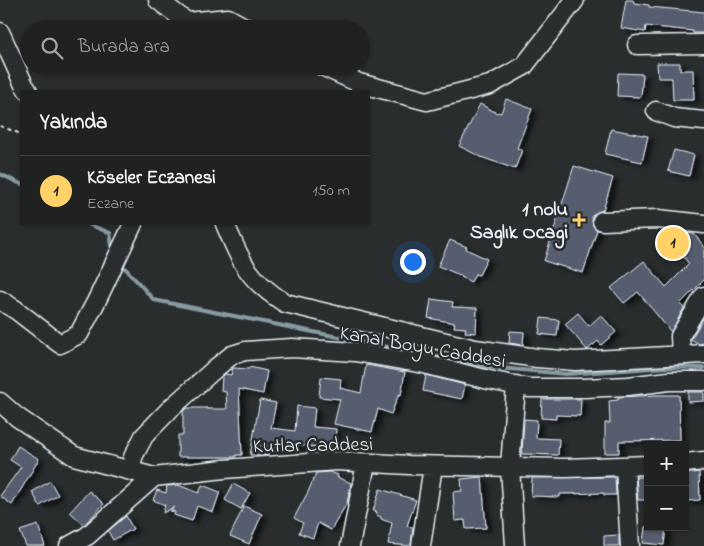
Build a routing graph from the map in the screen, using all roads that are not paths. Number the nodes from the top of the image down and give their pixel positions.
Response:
1 (158, 0) edge
2 (575, 0) edge
3 (184, 20) edge
4 (208, 20) edge
5 (232, 20) edge
6 (0, 32) edge
7 (704, 44) edge
8 (636, 45) dead end
9 (342, 75) edge
10 (27, 90) edge
11 (656, 111) dead end
12 (704, 121) edge
13 (602, 221) dead end
14 (704, 224) edge
15 (133, 225) edge
16 (225, 225) edge
17 (704, 296) edge
18 (0, 300) edge
19 (704, 354) edge
20 (681, 355) junction
21 (704, 381) edge
22 (516, 385) junction
23 (0, 402) edge
24 (704, 461) edge
25 (689, 462) edge
26 (366, 463) junction
27 (644, 465) edge
28 (433, 466) junction
29 (510, 467) junction
30 (625, 467) junction
31 (142, 474) junction
32 (92, 541) edge
33 (68, 546) edge
34 (350, 546) edge
35 (421, 546) edge
36 (515, 546) edge
37 (630, 546) edge

1 - 3 street
2 - 9 street
4 - 5 street
6 - 10 street
7 - 8 street
11 - 12 street
13 - 14 street
15 - 18 street
16 - 20 street, Kanal Boyu Caddesi
17 - 20 street
19 - 20 street, Kanal Boyu Caddesi
21 - 22 street, Kanal Boyu Caddesi
22 - 29 street
22 - 31 street, Kanal Boyu Caddesi
23 - 31 street, Kutlar Caddesi
24 - 25 street
26 - 28 street, Kutlar Caddesi
26 - 31 street, Kutlar Caddesi
26 - 34 street
27 - 30 street, Kutlar Caddesi
28 - 29 street, Kutlar Caddesi
28 - 35 street
29 - 30 street, Kutlar Caddesi
29 - 36 street
30 - 37 street
31 - 32 street
32 - 33 street

